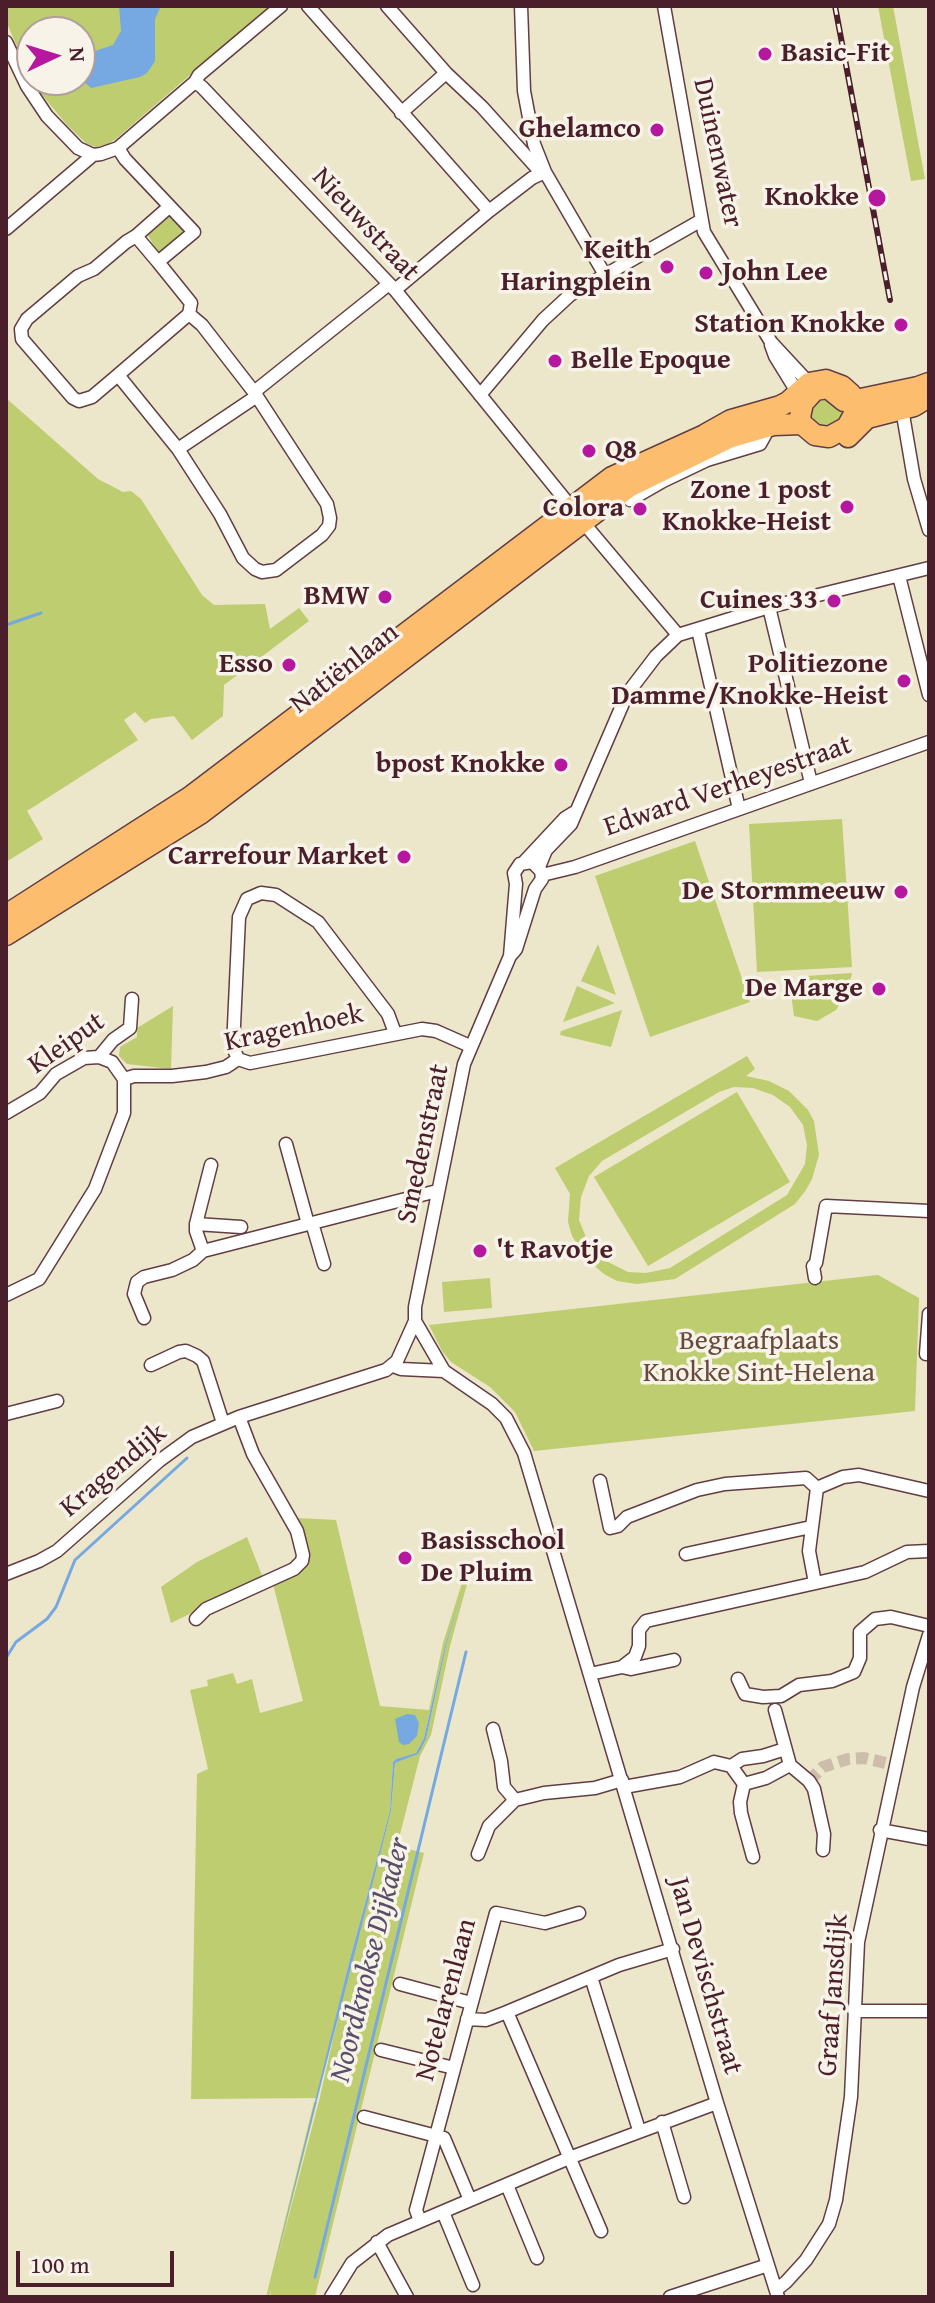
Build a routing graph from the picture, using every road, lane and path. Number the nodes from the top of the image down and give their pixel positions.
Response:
1 (281, 6) edge
2 (308, 6) edge
3 (387, 6) edge
4 (521, 6) edge
5 (664, 6) edge
6 (6, 42) edge
7 (446, 73) junction
8 (195, 82) junction
9 (401, 113) junction
10 (118, 148) junction
11 (93, 155) junction
12 (545, 172) junction
13 (169, 207) junction
14 (489, 211) junction
15 (700, 221) junction
16 (6, 229) edge
17 (136, 236) junction
18 (158, 262) junction
19 (605, 275) junction
20 (392, 287) junction
21 (189, 314) junction
22 (118, 375) junction
23 (255, 394) junction
24 (480, 395) junction
25 (928, 395) edge
26 (803, 402) junction
27 (855, 405) junction
28 (902, 412) junction
29 (765, 435) junction
30 (711, 440) junction
31 (178, 449) junction
32 (623, 491) junction
33 (576, 514) junction
34 (929, 530) edge
35 (929, 568) edge
36 (899, 576) junction
37 (769, 607) junction
38 (698, 630) junction
39 (678, 635) junction
40 (929, 695) edge
41 (929, 742) edge
42 (811, 783) junction
43 (739, 809) junction
44 (573, 813) junction
45 (523, 863) junction
46 (540, 871) junction
47 (516, 884) junction
48 (535, 889) junction
49 (6, 915) edge
50 (6, 935) edge
51 (510, 956) junction
52 (132, 999) dead end
53 (395, 1033) junction
54 (470, 1046) junction
55 (99, 1057) junction
56 (238, 1059) junction
57 (124, 1079) junction
58 (6, 1113) edge
59 (286, 1144) dead end
60 (211, 1165) dead end
61 (437, 1191) junction
62 (929, 1211) edge
63 (196, 1224) junction
64 (310, 1224) junction
65 (241, 1227) dead end
66 (203, 1251) junction
67 (324, 1264) dead end
68 (815, 1278) dead end
69 (6, 1295) edge
70 (929, 1314) edge
71 (144, 1318) dead end
72 (415, 1321) junction
73 (926, 1354) dead end
74 (151, 1365) dead end
75 (393, 1366) junction
76 (444, 1371) junction
77 (57, 1401) dead end
78 (6, 1414) edge
79 (239, 1417) junction
80 (223, 1423) junction
81 (600, 1481) dead end
82 (817, 1488) junction
83 (929, 1491) edge
84 (811, 1527) junction
85 (929, 1551) edge
86 (686, 1554) dead end
87 (6, 1574) edge
88 (815, 1583) junction
89 (196, 1619) dead end
90 (929, 1626) edge
91 (929, 1635) edge
92 (674, 1660) dead end
93 (622, 1667) junction
94 (590, 1674) junction
95 (738, 1679) dead end
96 (781, 1696) junction
97 (763, 1697) junction
98 (775, 1710) junction
99 (493, 1729) dead end
100 (785, 1749) junction
101 (790, 1765) junction
102 (731, 1766) junction
103 (623, 1784) junction
104 (744, 1784) junction
105 (515, 1800) junction
106 (880, 1830) junction
107 (929, 1839) edge
108 (823, 1850) dead end
109 (478, 1854) dead end
110 (753, 1857) dead end
111 (579, 1913) dead end
112 (673, 1949) junction
113 (591, 1977) junction
114 (400, 1984) dead end
115 (471, 2003) junction
116 (854, 2011) junction
117 (929, 2011) edge
118 (507, 2012) junction
119 (467, 2019) junction
120 (381, 2050) dead end
121 (454, 2068) junction
122 (717, 2103) junction
123 (364, 2117) dead end
124 (662, 2122) junction
125 (639, 2130) junction
126 (435, 2135) junction
127 (569, 2158) junction
128 (507, 2185) junction
129 (684, 2197) dead end
130 (470, 2200) junction
131 (443, 2212) junction
132 (420, 2221) junction
133 (601, 2231) dead end
134 (377, 2242) junction
135 (537, 2258) dead end
136 (768, 2265) junction
137 (473, 2285) dead end
138 (777, 2293) edge
139 (331, 2297) edge
140 (407, 2297) edge
141 (670, 2297) edge

1 - 8 street
2 - 9 street
3 - 7 street
4 - 12 street
5 - 15 street, Duinenwater
6 - 11 street
7 - 9 street
7 - 12 street
8 - 10 street
8 - 20 street, Nieuwstraat
9 - 14 street
10 - 11 street
10 - 13 street
11 - 16 street
12 - 14 street
12 - 19 street
13 - 17 street
13 - 18 street
14 - 20 street
15 - 19 street
15 - 26 street, Duinenwater
17 - 18 street
17 - 22 street
18 - 21 street
19 - 24 street
20 - 23 street
20 - 24 street, Nieuwstraat
21 - 22 street
21 - 23 street
22 - 31 street
23 - 31 street
23 - 31 street
24 - 33 street, Nieuwstraat
25 - 27 main road, Natiënlaan
25 - 28 main road, Natiënlaan
26 - 27 main road, Natiënlaan
26 - 27 main road, Natiënlaan
26 - 30 main road, Natiënlaan
27 - 28 main road, Natiënlaan
27 - 29 main road, Natiënlaan
28 - 34 street
29 - 30 main road, Natiënlaan
29 - 32 street
30 - 32 main road, Natiënlaan
30 - 33 main road, Natiënlaan
32 - 33 main road, Natiënlaan
33 - 39 street, Nieuwstraat
33 - 49 main road, Natiënlaan
33 - 50 main road, Natiënlaan
35 - 36 street
36 - 37 street
36 - 40 street
37 - 38 street
37 - 42 street
38 - 39 street
38 - 43 street
39 - 44 street
41 - 42 street, Edward Verheyestraat
42 - 43 street, Edward Verheyestraat
43 - 46 street, Edward Verheyestraat
44 - 45 street
44 - 46 street
45 - 46 street
45 - 47 street
46 - 48 street
47 - 48 street
47 - 51 street, Smedenstraat
48 - 51 street, Smedenstraat
51 - 54 street, Smedenstraat
52 - 55 street, Kleiput
53 - 54 street, Kragenhoek
53 - 56 street, Kragenhoek
53 - 56 street
54 - 61 street, Smedenstraat
55 - 57 street
55 - 58 street, Kleiput
56 - 57 street, Kragenhoek
57 - 69 street
59 - 64 street
60 - 63 street
61 - 64 street
61 - 72 street, Smedenstraat
62 - 68 street
63 - 65 street
63 - 66 street
64 - 66 street
64 - 67 street
66 - 71 street
70 - 73 street
72 - 75 street, Smedenstraat
72 - 76 street, Jan Devischstraat
74 - 80 street
75 - 76 street, Kragendijk
75 - 79 street, Kragendijk
76 - 94 street, Jan Devischstraat
77 - 78 street
79 - 80 street, Kragendijk
79 - 89 street
80 - 87 street, Kragendijk
81 - 82 street
82 - 83 street
82 - 84 street
84 - 86 street
84 - 88 street
85 - 88 street
88 - 93 street
90 - 96 street
91 - 106 street, Graaf Jansdijk
92 - 93 street
93 - 94 street
94 - 103 street, Jan Devischstraat
95 - 97 street
96 - 97 street
96 - 98 street
97 - 98 street
98 - 100 street
99 - 105 street
100 - 101 street
100 - 102 street
101 - 104 street
101 - 108 street
102 - 103 street
102 - 104 street
103 - 105 street
103 - 112 street, Jan Devischstraat
104 - 110 street
105 - 109 street
106 - 107 street
106 - 116 street, Graaf Jansdijk
111 - 115 street, Notelarenlaan
112 - 113 street
112 - 122 street, Jan Devischstraat
113 - 118 street
113 - 125 street
114 - 115 street
115 - 119 street, Notelarenlaan
116 - 117 street
116 - 138 street, Graaf Jansdijk
118 - 119 street
118 - 127 street
119 - 121 street, Notelarenlaan
120 - 121 street
121 - 126 street, Notelarenlaan
122 - 124 street
122 - 136 street, Jan Devischstraat
123 - 126 street
124 - 125 street
124 - 129 street
125 - 127 street
126 - 130 street
126 - 132 street, Notelarenlaan
127 - 128 street
127 - 133 street
128 - 130 street
128 - 135 street
130 - 131 street
131 - 132 street
131 - 137 street
132 - 134 street
134 - 139 street
134 - 140 street
136 - 138 street, Jan Devischstraat
136 - 141 street

